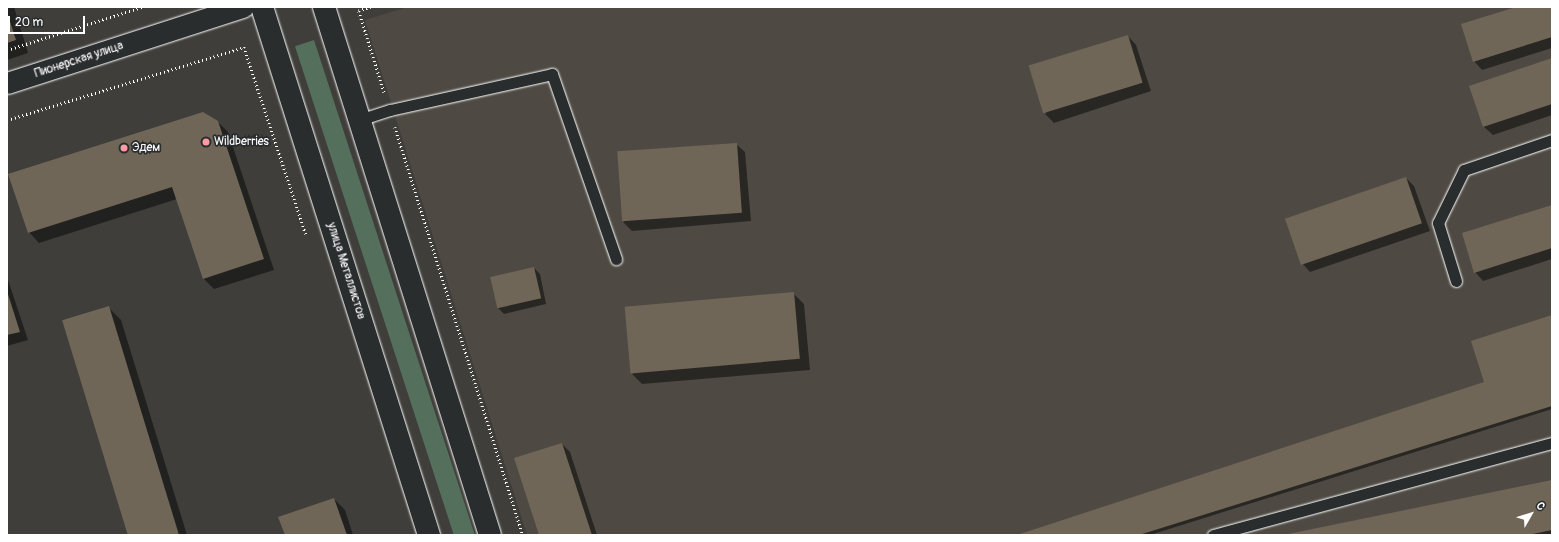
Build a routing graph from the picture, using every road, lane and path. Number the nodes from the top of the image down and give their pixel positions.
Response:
1 (142, 7) edge
2 (243, 7) edge
3 (262, 7) edge
4 (324, 7) edge
5 (371, 7) edge
6 (244, 47) dead end
7 (7, 50) edge
8 (7, 83) edge
9 (390, 110) junction
10 (7, 120) edge
11 (359, 120) junction
12 (1552, 140) edge
13 (616, 259) dead end
14 (1456, 281) dead end
15 (1552, 442) edge
16 (429, 535) edge
17 (490, 535) edge
18 (523, 535) edge
19 (1213, 535) edge

1 - 7 path
2 - 8 street, Пионерская улица
3 - 16 street, улица Металлистов
4 - 11 street
5 - 9 path
6 - 10 path
9 - 11 lane
9 - 13 lane
9 - 18 path
11 - 17 street
12 - 14 lane
15 - 19 lane

